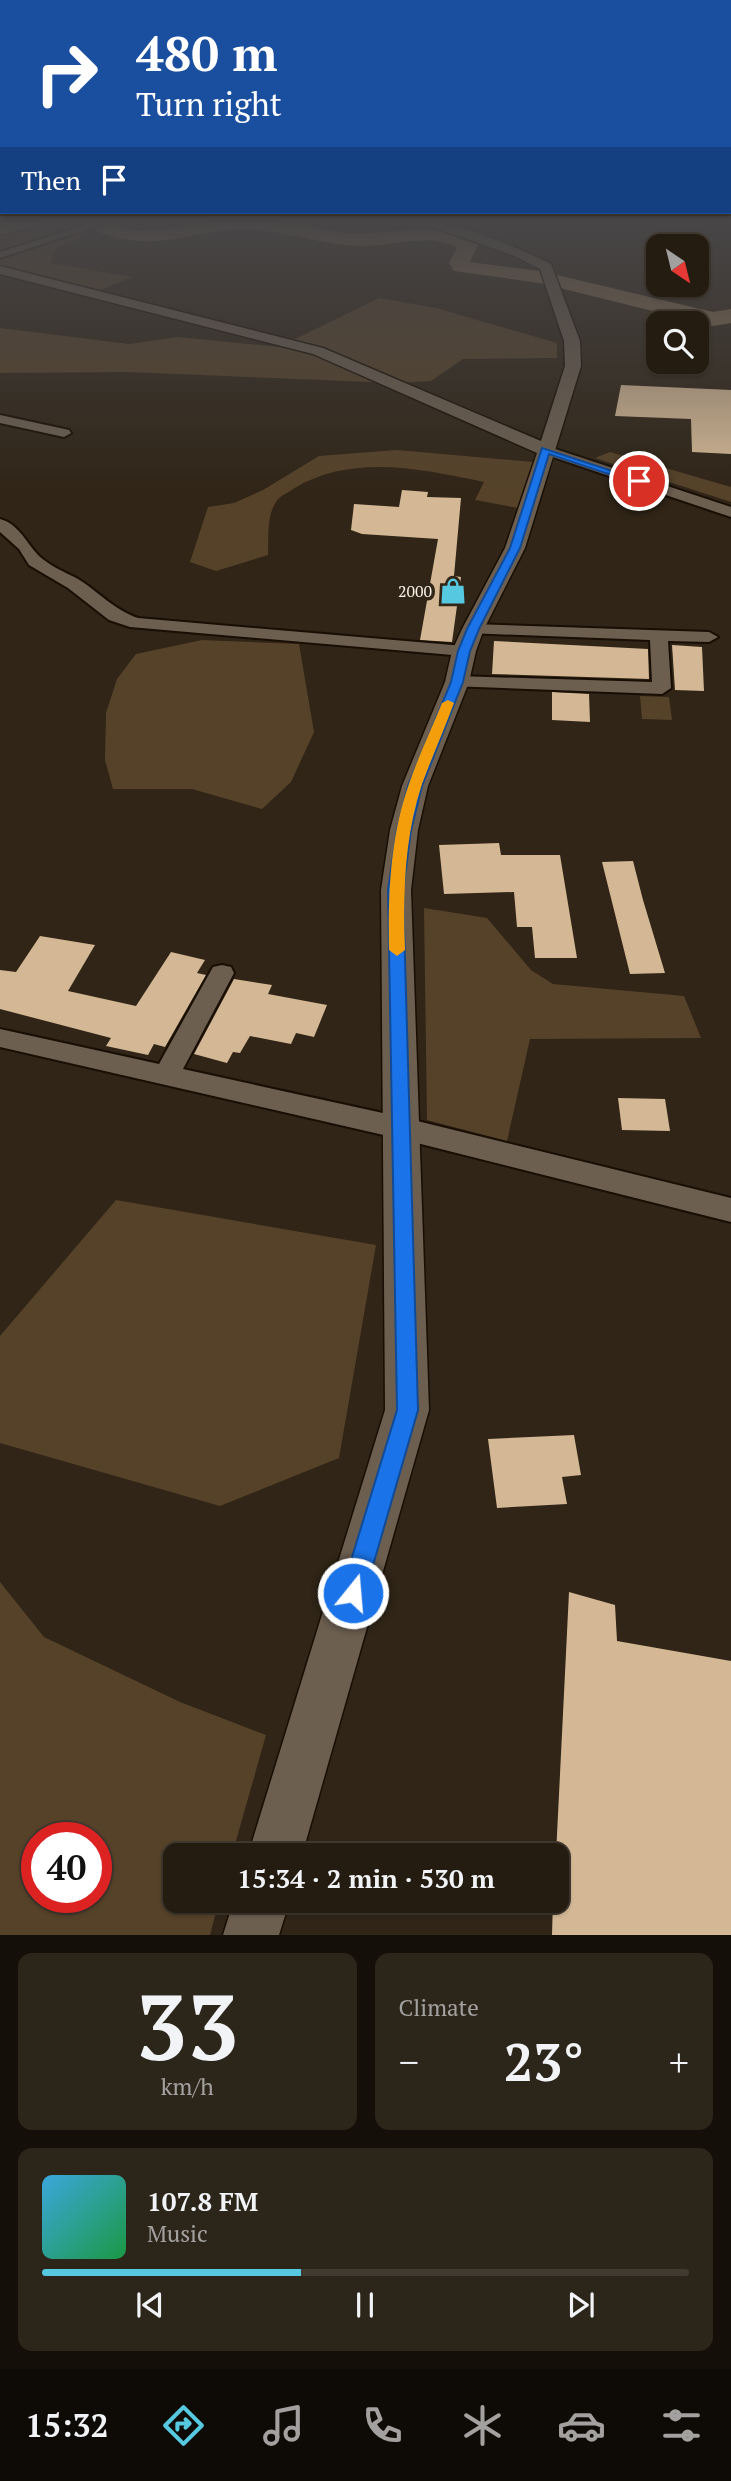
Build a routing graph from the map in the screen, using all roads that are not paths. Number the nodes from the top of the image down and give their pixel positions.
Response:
1 (162, 311) edge
2 (562, 311) edge
3 (0, 419) edge
4 (64, 433) dead end
5 (545, 450) junction
6 (731, 512) edge
7 (0, 523) edge
8 (659, 637) junction
9 (709, 637) dead end
10 (468, 640) junction
11 (457, 682) junction
12 (222, 973) dead end
13 (0, 1038) edge
14 (166, 1075) junction
15 (401, 1128) junction
16 (731, 1210) edge
17 (279, 1843) edge
18 (258, 1913) edge
19 (251, 1935) edge

1 - 5 street
2 - 5 street
3 - 4 street
5 - 6 street
5 - 10 street
7 - 10 street
8 - 9 street
8 - 10 street
8 - 11 street
10 - 11 street
11 - 15 street
12 - 14 street
13 - 14 street
14 - 15 street
15 - 16 street
15 - 17 street
18 - 19 street

